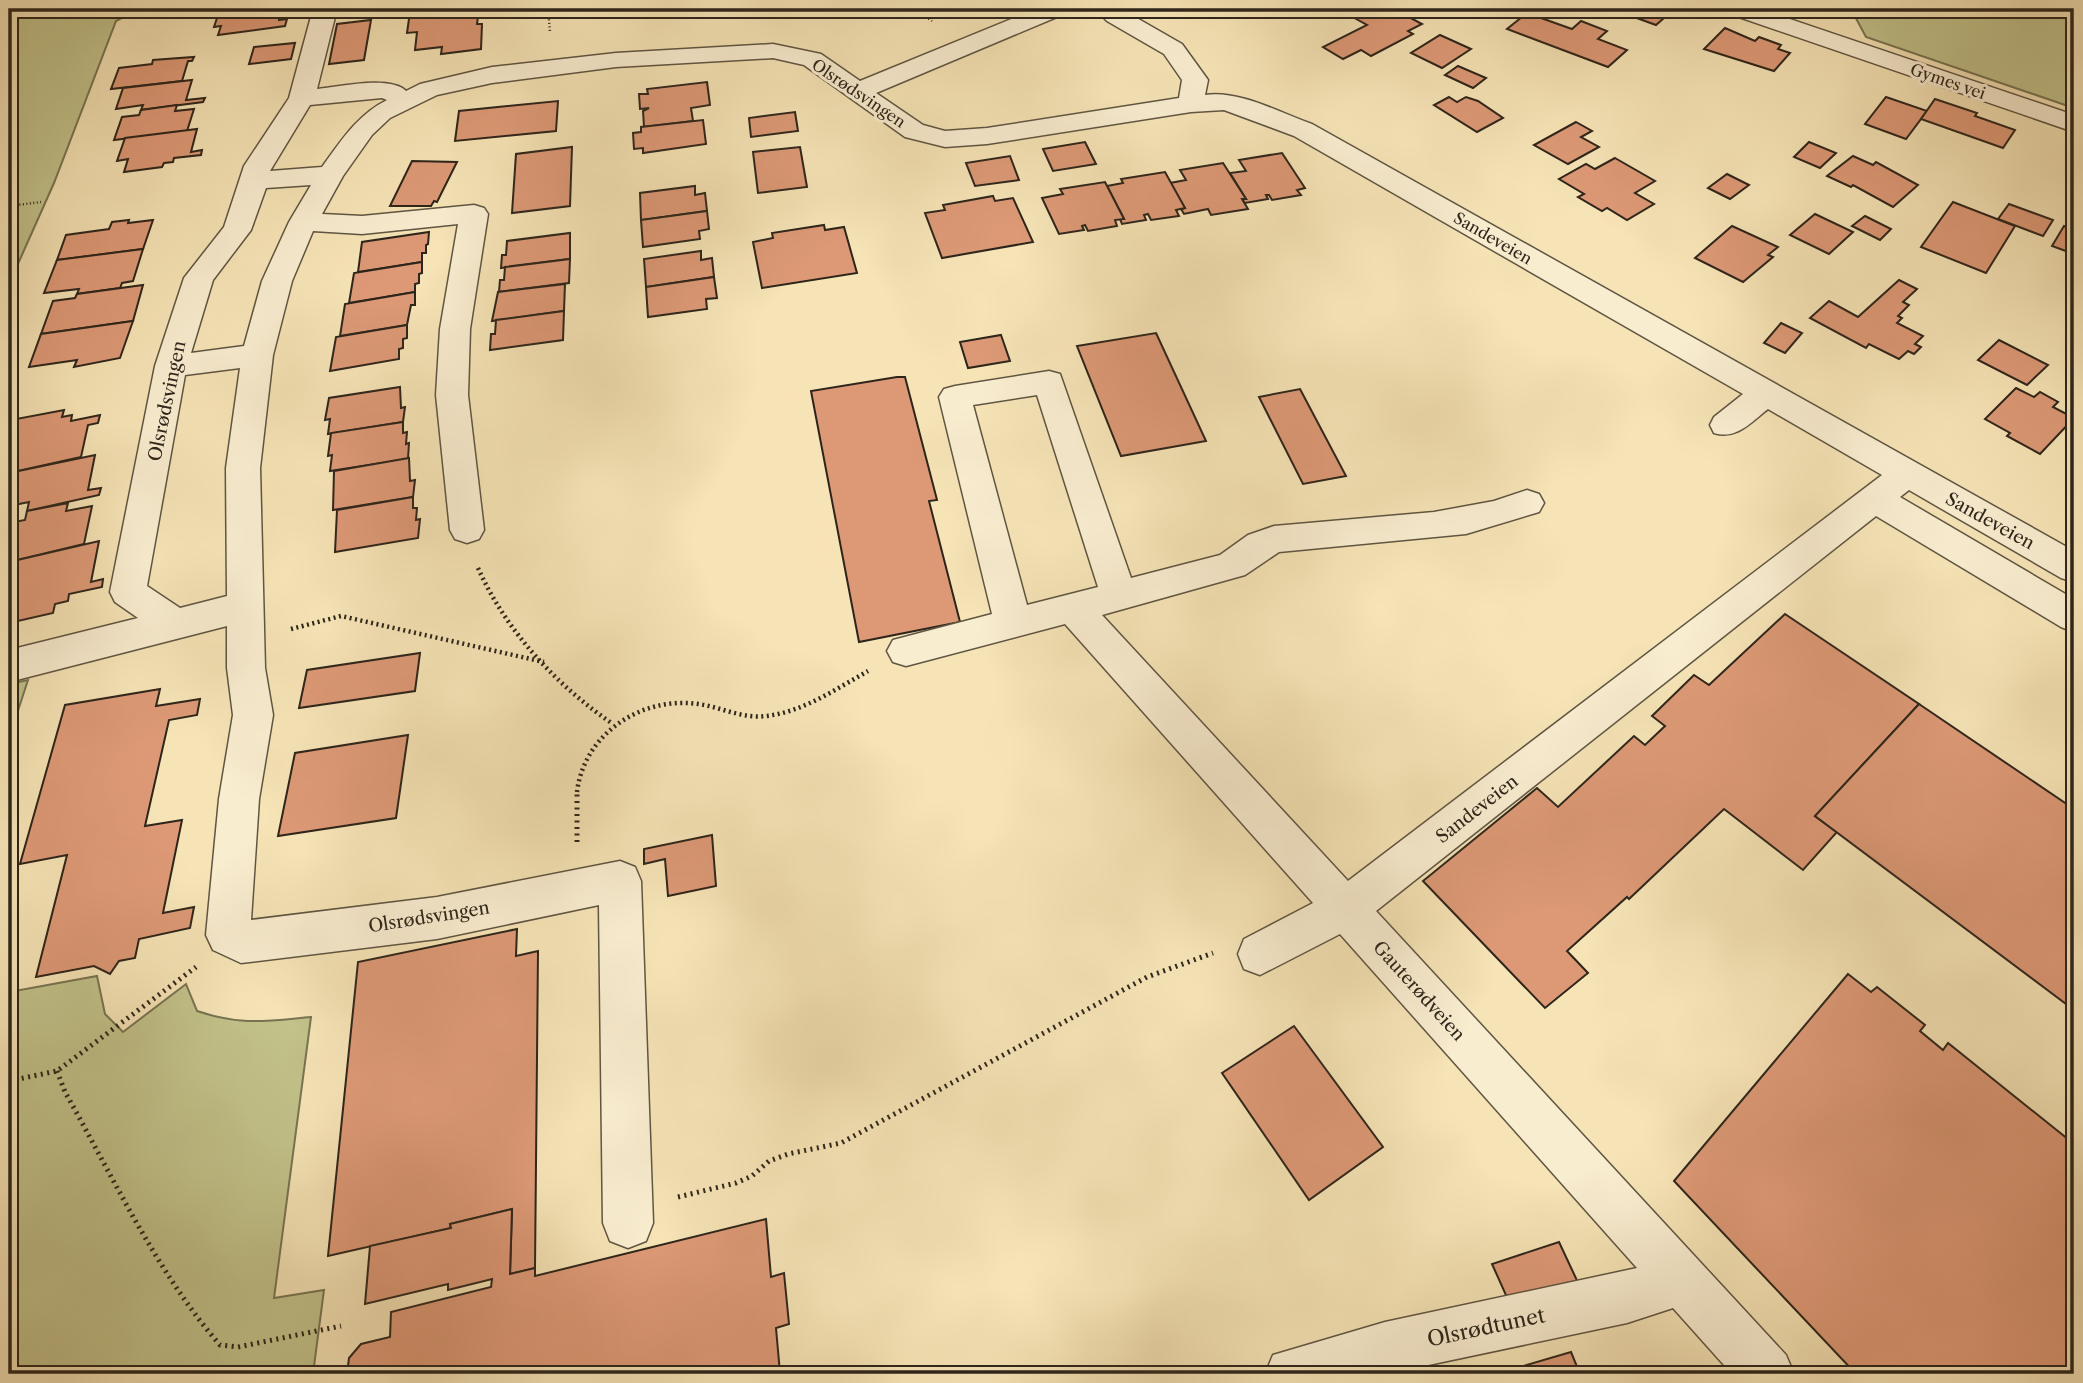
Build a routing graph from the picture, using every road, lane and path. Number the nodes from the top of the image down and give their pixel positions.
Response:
1 (325, 9) edge
2 (1056, 9) edge
3 (1107, 9) edge
4 (1738, 9) edge
5 (859, 91) junction
6 (302, 98) junction
7 (402, 101) junction
8 (1191, 104) junction
9 (2074, 124) edge
10 (330, 175) junction
11 (254, 181) junction
12 (41, 202) dead end
13 (9, 206) edge
14 (303, 222) junction
15 (257, 355) junction
16 (171, 366) junction
17 (1765, 394) junction
18 (1726, 425) dead end
19 (1906, 474) junction
20 (1875, 499) junction
21 (1527, 503) dead end
22 (467, 530) joint
23 (2074, 568) edge
24 (1119, 596) junction
25 (1072, 607) junction
26 (2074, 617) edge
27 (1013, 623) junction
28 (247, 624) junction
29 (176, 625) junction
30 (906, 650) joint
31 (544, 662) junction
32 (9, 666) edge
33 (613, 724) junction
34 (577, 890) junction
35 (1344, 908) junction
36 (238, 940) junction
37 (1261, 954) joint
38 (57, 1072) junction
39 (9, 1082) edge
40 (711, 1189) dead end
41 (628, 1223) dead end
42 (1681, 1280) junction
43 (341, 1326) dead end
44 (1292, 1374) edge
45 (1767, 1374) edge

1 - 6 street, Olsrødsvingen
2 - 5 street
3 - 8 street
4 - 9 street, Gymes vei
5 - 7 street, Olsrødsvingen
5 - 8 street, Olsrødsvingen
6 - 7 street
6 - 11 street, Olsrødsvingen
7 - 10 street, Olsrødsvingen
8 - 17 street, Sandeveien
10 - 11 street
10 - 14 street, Olsrødsvingen
11 - 16 street, Olsrødsvingen
12 - 13 path
14 - 15 street, Olsrødsvingen
14 - 22 street
15 - 16 street
15 - 28 street, Olsrødsvingen
16 - 29 street, Olsrødsvingen
17 - 18 street
17 - 19 street, Sandeveien
19 - 20 street, Sandeveien
19 - 23 street, Sandeveien
20 - 26 street
20 - 35 street, Sandeveien
21 - 24 street
22 - 31 path
24 - 25 street
24 - 27 street
25 - 27 street
25 - 35 street, Gauterødveien
27 - 30 street
28 - 29 street
28 - 31 path
28 - 36 street, Olsrødsvingen
29 - 32 street
30 - 33 path
31 - 33 path
33 - 34 path
34 - 36 street, Olsrødsvingen
34 - 41 street, Olsrødsvingen
35 - 37 street, Sandeveien
35 - 42 street, Gauterødveien
36 - 38 path
37 - 40 path
38 - 39 path
38 - 43 path
42 - 44 street, Olsrødtunet
42 - 45 street, Gauterødveien

